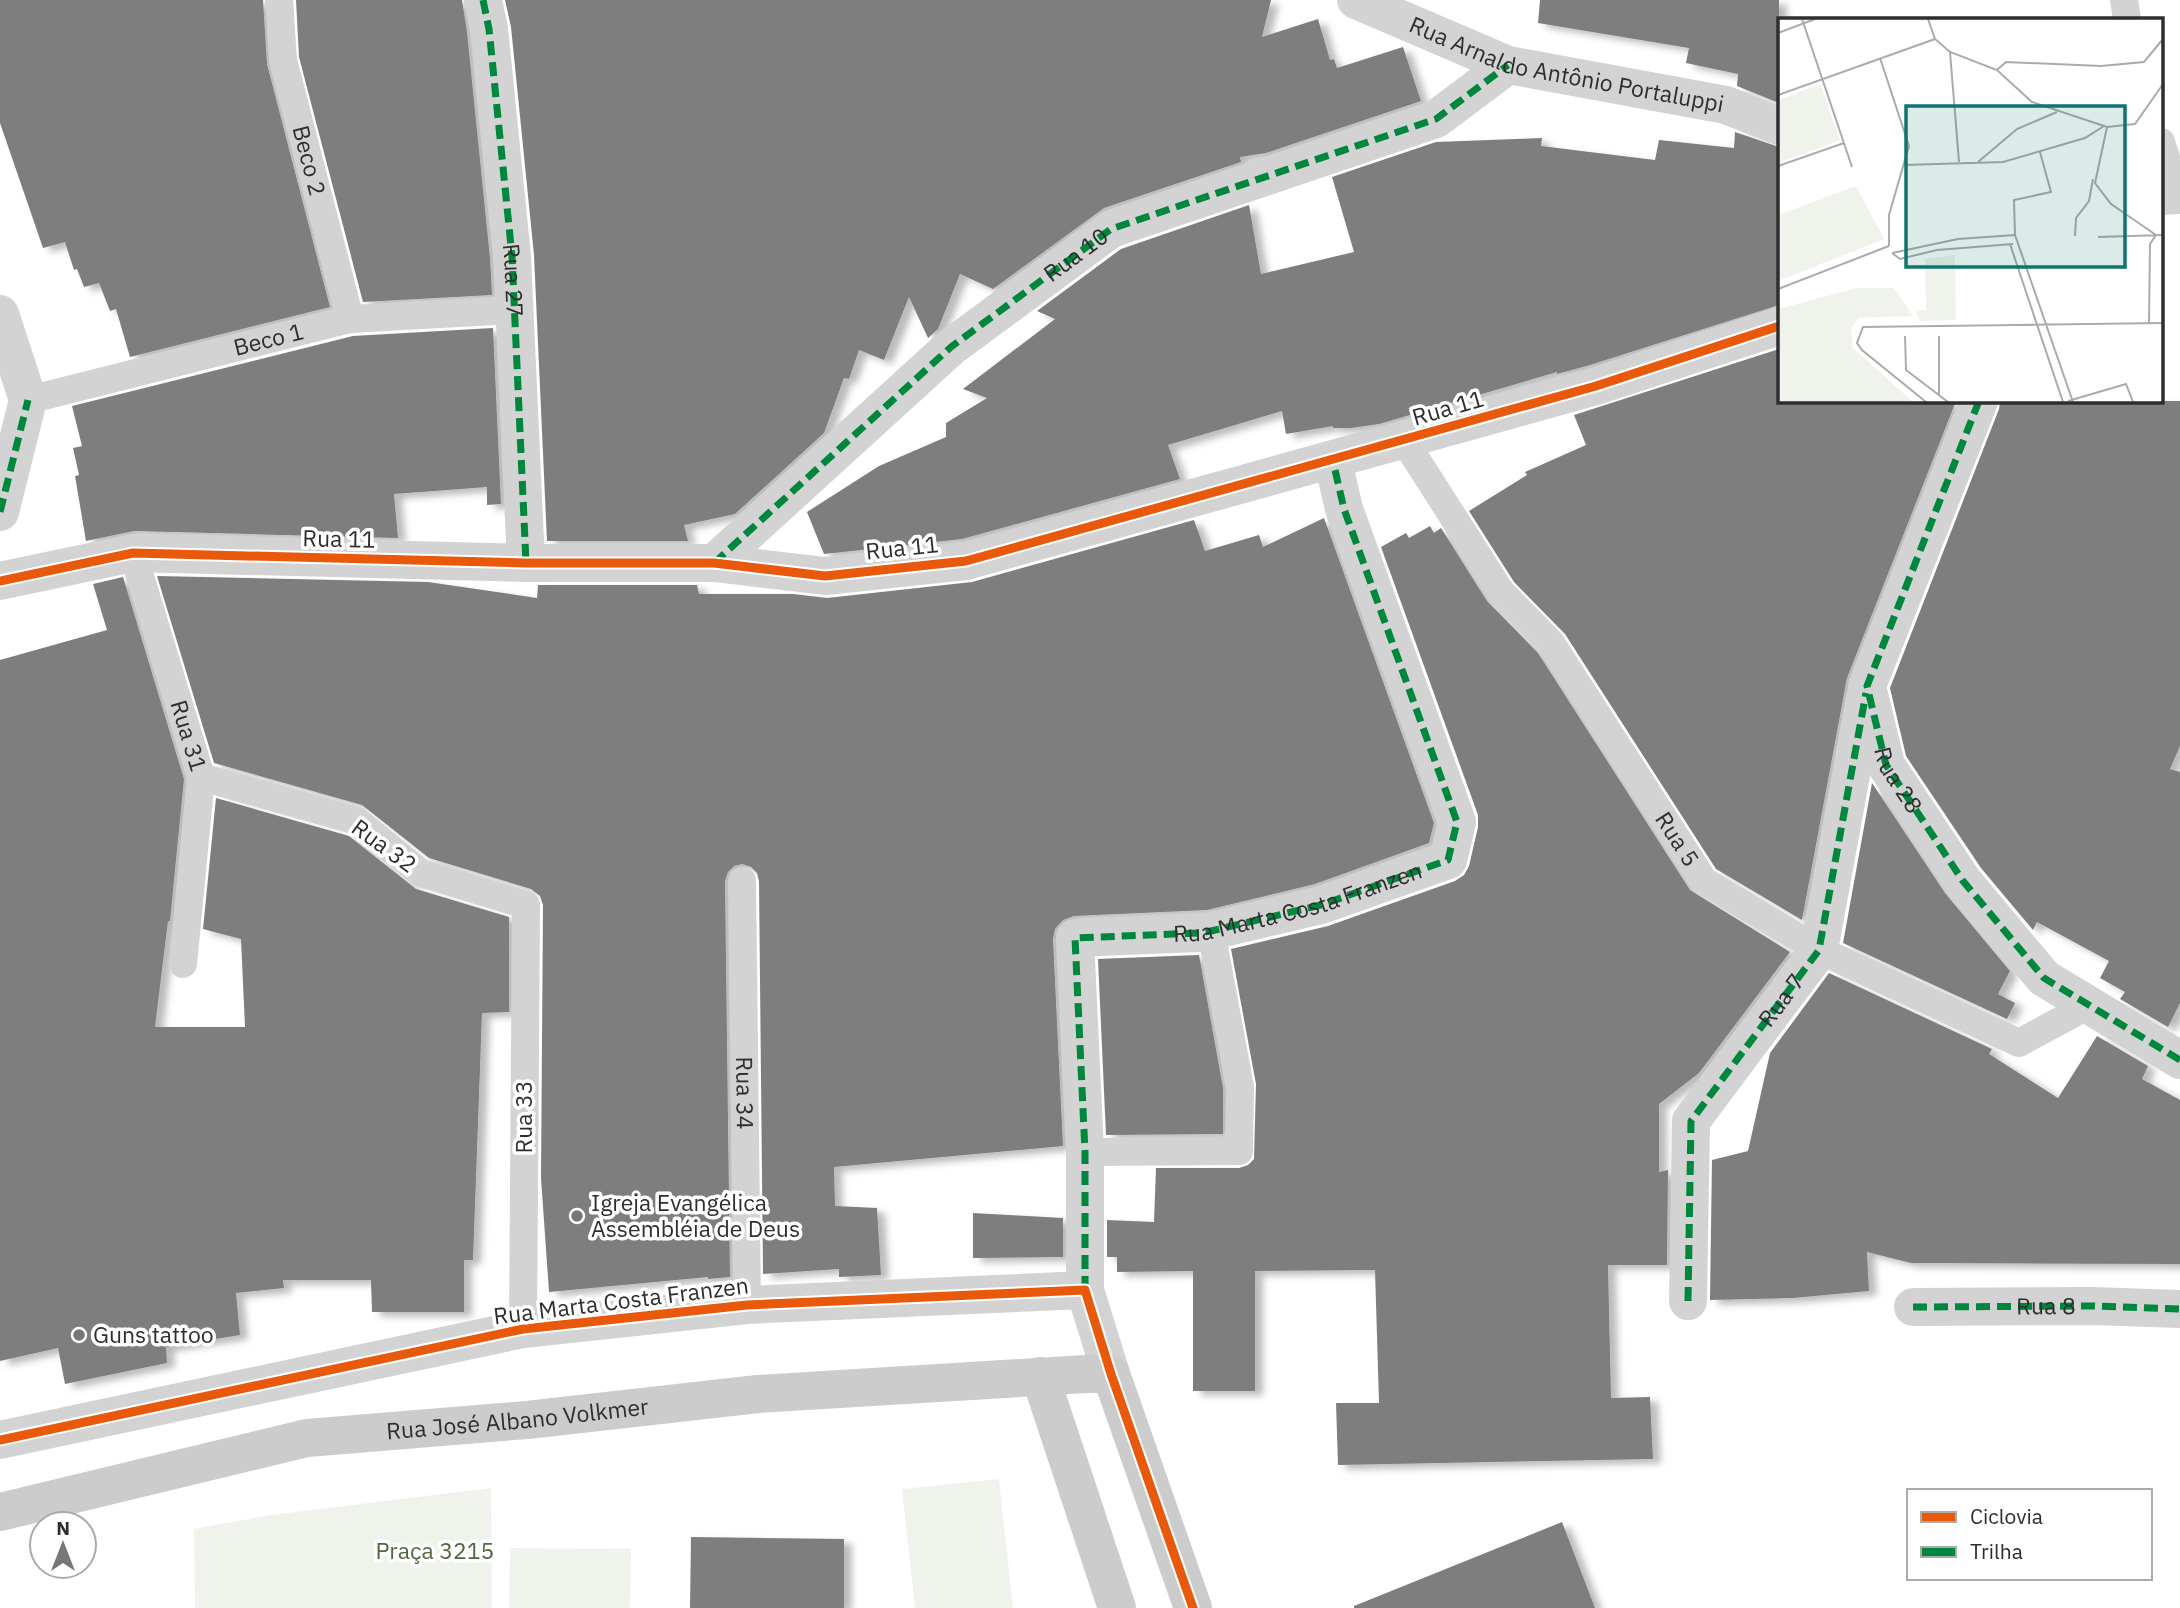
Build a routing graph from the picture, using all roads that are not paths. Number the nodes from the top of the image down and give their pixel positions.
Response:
1 (279, 0) edge
2 (483, 0) edge
3 (1356, 0) edge
4 (2124, 0) edge
5 (2127, 18) edge
6 (1508, 65) junction
7 (1778, 125) edge
8 (2162, 146) edge
9 (2173, 195) edge
10 (515, 310) junction
11 (0, 314) edge
12 (350, 319) junction
13 (1778, 326) edge
14 (28, 400) junction
15 (1979, 402) edge
16 (1404, 440) junction
17 (1333, 461) junction
18 (0, 512) edge
19 (133, 554) junction
20 (526, 563) junction
21 (714, 563) junction
22 (0, 581) edge
23 (1867, 686) junction
24 (201, 777) junction
25 (743, 881) dead end
26 (526, 905) joint
27 (1211, 931) junction
28 (1819, 950) junction
29 (183, 964) dead end
30 (2089, 1005) junction
31 (2180, 1060) edge
32 (1085, 1152) junction
33 (1085, 1290) junction
34 (1688, 1301) dead end
35 (747, 1305) junction
36 (1913, 1307) dead end
37 (2180, 1309) edge
38 (523, 1329) junction
39 (1111, 1374) junction
40 (1040, 1376) junction
41 (0, 1440) edge
42 (0, 1512) edge
43 (1117, 1608) edge
44 (1193, 1608) edge

1 - 12 lane, Beco 2
2 - 10 street, Rua 27
3 - 6 street, Rua Arnaldo Antônio Portaluppi
4 - 5 lane
6 - 7 street, Rua Arnaldo Antônio Portaluppi
6 - 21 street, Rua 10
8 - 9 lane
10 - 12 lane, Beco 1
10 - 20 street, Rua 27
11 - 14 street
12 - 14 lane, Beco 1
13 - 16 street, Rua 11
14 - 18 street
15 - 23 street
16 - 17 street, Rua 11
16 - 28 lane, Rua 5
17 - 21 street, Rua 11
17 - 27 street, Rua Marta Costa Franzen
19 - 20 street, Rua 11
19 - 22 street, Rua 11
19 - 24 lane, Rua 31
20 - 21 street, Rua 11
23 - 28 street, Rua 7
23 - 30 street, Rua 28
24 - 26 lane, Rua 32
24 - 29 lane, Rua 31
25 - 35 lane, Rua 34
26 - 38 lane, Rua 33
27 - 32 street, Rua Marta Costa Franzen
27 - 32 lane
28 - 30 lane, Rua 5
28 - 34 street, Rua 7
30 - 31 street, Rua 28
32 - 33 street, Rua Marta Costa Franzen
33 - 35 street, Rua Marta Costa Franzen
33 - 39 street, Rua Marta Costa Franzen
35 - 38 street, Rua Marta Costa Franzen
36 - 37 street, Rua 8
38 - 41 street, Rua Marta Costa Franzen
39 - 40 street, Rua José Albano Volkmer
39 - 44 street
40 - 42 street, Rua José Albano Volkmer
40 - 43 street

